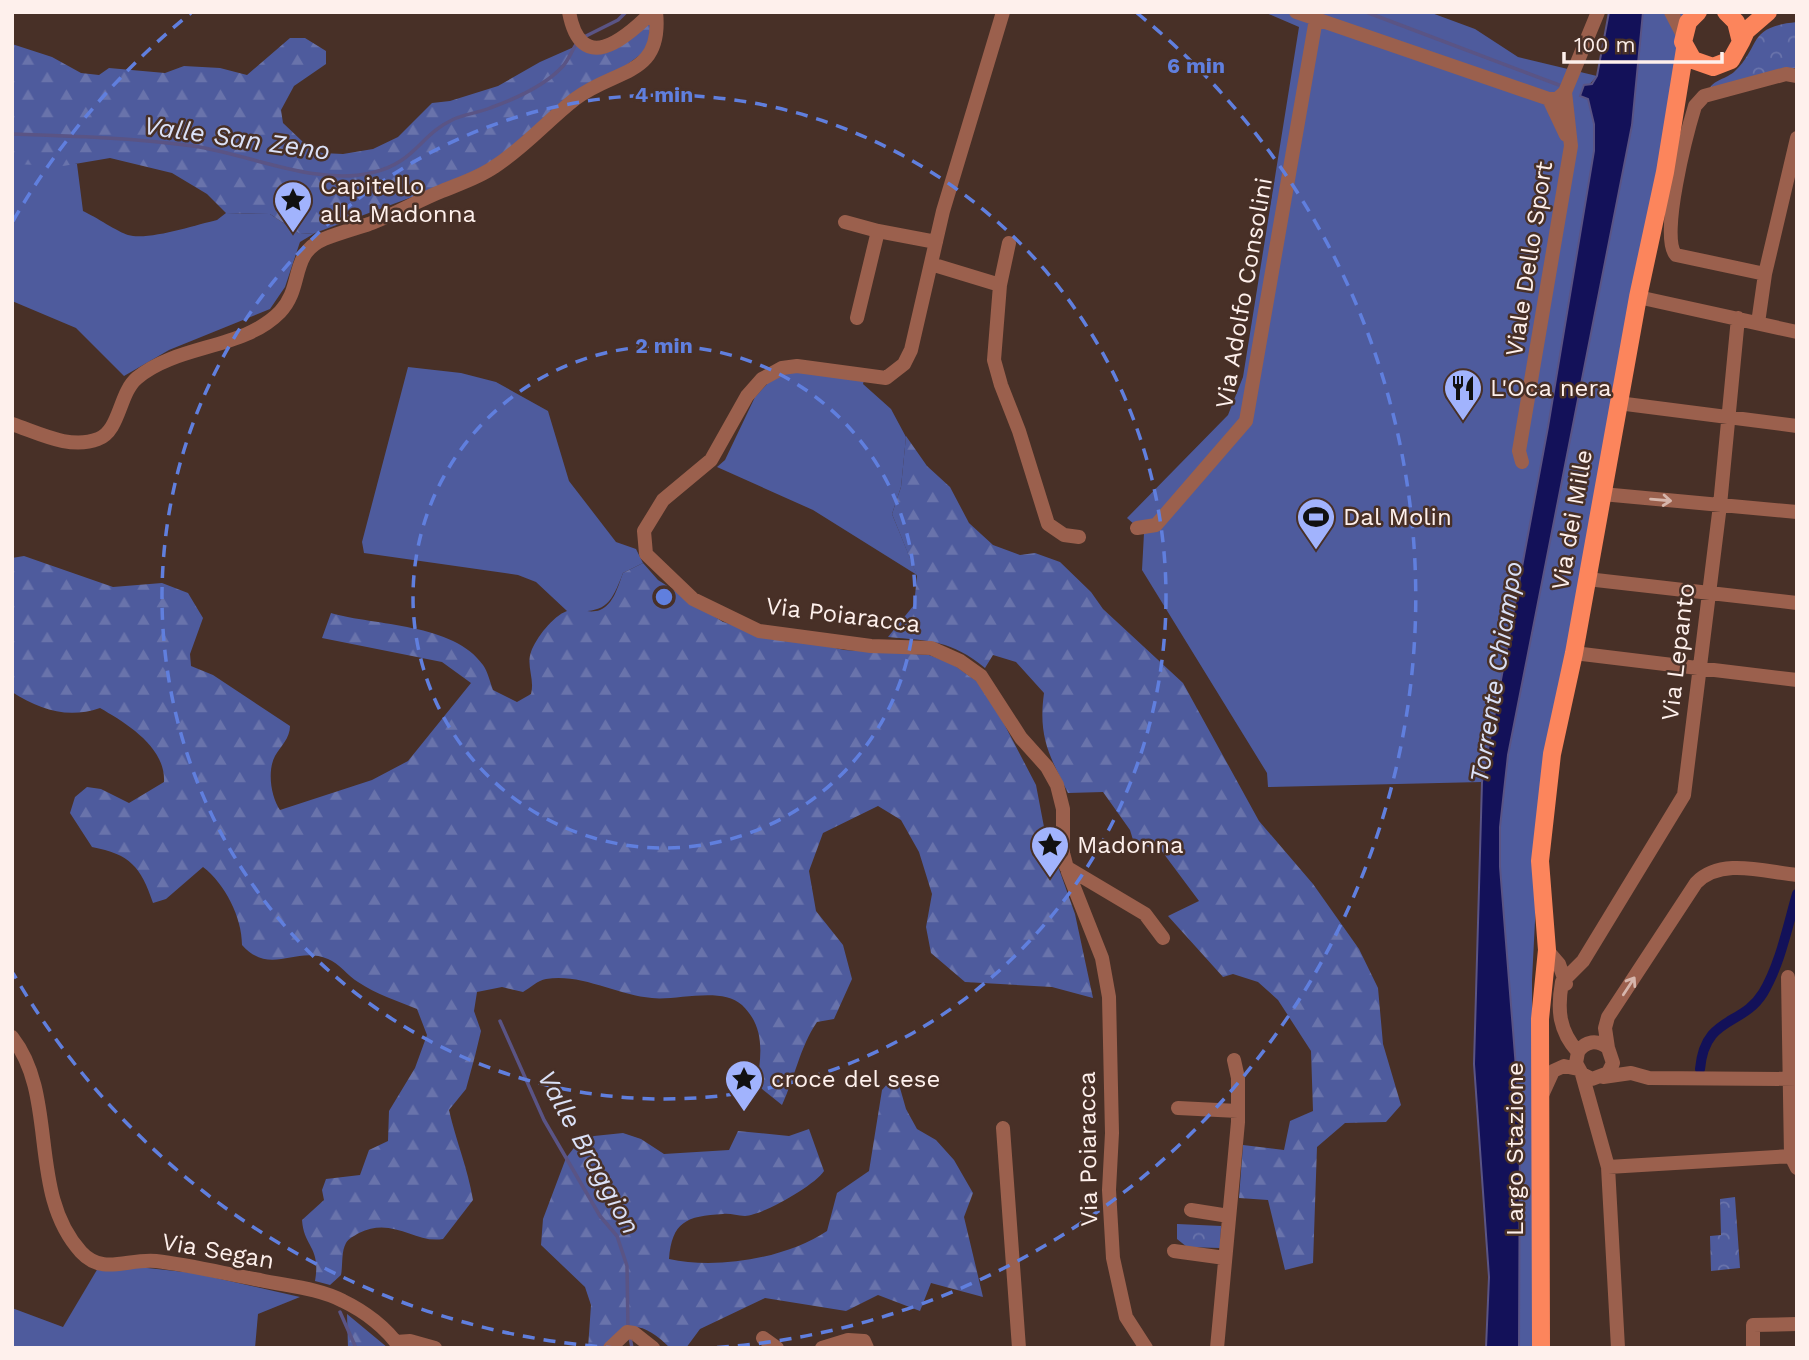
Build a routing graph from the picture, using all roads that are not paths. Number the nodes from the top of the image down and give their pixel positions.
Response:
1 (569, 12) edge
2 (654, 12) edge
3 (1003, 12) edge
4 (1296, 12) edge
5 (1598, 12) edge
6 (1671, 12) edge
7 (1698, 12) edge
8 (1726, 12) edge
9 (1739, 12) edge
10 (1768, 12) edge
11 (1316, 19) junction
12 (1684, 42) junction
13 (1741, 42) junction
14 (1719, 66) junction
15 (1797, 76) edge
16 (1565, 92) junction
17 (1549, 99) junction
18 (1678, 101) junction
19 (1797, 138) edge
20 (1571, 146) junction
21 (845, 222) dead end
22 (878, 231) junction
23 (936, 242) junction
24 (1009, 243) dead end
25 (930, 264) junction
26 (1765, 274) junction
27 (1000, 285) junction
28 (1638, 297) junction
29 (857, 318) dead end
30 (1738, 318) junction
31 (1758, 323) junction
32 (1797, 332) edge
33 (1618, 403) junction
34 (1729, 417) junction
35 (12, 424) edge
36 (1797, 426) edge
37 (1522, 462) dead end
38 (1602, 494) junction
39 (1720, 505) junction
40 (1797, 512) edge
41 (1137, 528) dead end
42 (1079, 537) dead end
43 (1587, 579) junction
44 (1708, 593) junction
45 (1797, 603) edge
46 (1574, 653) junction
47 (1699, 668) junction
48 (1797, 680) edge
49 (1066, 867) junction
50 (1792, 874) edge
51 (1163, 938) dead end
52 (1546, 950) junction
53 (1564, 976) junction
54 (1788, 976) dead end
55 (12, 1037) edge
56 (1583, 1047) junction
57 (1610, 1050) junction
58 (1234, 1060) dead end
59 (1580, 1072) junction
60 (1631, 1073) junction
61 (1601, 1078) junction
62 (1793, 1079) edge
63 (1539, 1100) junction
64 (1590, 1104) junction
65 (1178, 1108) dead end
66 (1238, 1111) junction
67 (1003, 1128) dead end
68 (1794, 1162) edge
69 (1608, 1167) junction
70 (1191, 1210) dead end
71 (1229, 1216) junction
72 (1174, 1251) dead end
73 (1225, 1258) junction
74 (1797, 1324) edge
75 (763, 1338) dead end
76 (398, 1345) edge
77 (435, 1348) edge
78 (610, 1348) edge
79 (653, 1348) edge
80 (777, 1348) edge
81 (822, 1348) edge
82 (867, 1348) edge
83 (1019, 1348) edge
84 (1146, 1348) edge
85 (1217, 1348) edge
86 (1541, 1348) edge
87 (1618, 1348) edge
88 (1753, 1348) edge

1 - 2 street
2 - 35 street
3 - 23 street, Via Poiaracca
4 - 11 street
5 - 16 street
6 - 12 street
7 - 12 main road, Via dei Mille
8 - 9 main road
8 - 13 main road
10 - 13 main road
11 - 17 street
11 - 41 street, Via Adolfo Consolini
12 - 14 main road
12 - 18 main road, Via dei Mille
13 - 14 main road
14 - 18 main road
15 - 26 street
16 - 17 street
16 - 20 street, Viale Dello Sport
17 - 20 street, Viale Dello Sport
18 - 28 main road, Via dei Mille
19 - 26 street
20 - 37 street, Viale Dello Sport
21 - 22 street
22 - 23 street
22 - 29 street
23 - 25 street, Via Poiaracca
24 - 27 street
25 - 27 street
25 - 49 street, Via Poiaracca
26 - 31 street
27 - 42 street
28 - 30 street
28 - 33 main road, Via dei Mille
30 - 31 street
30 - 34 street, Via Lepanto
31 - 32 street
33 - 34 street
33 - 38 main road, Via dei Mille
34 - 36 street
34 - 39 street, Via Lepanto
38 -> 39 street
38 - 43 main road, Via dei Mille
39 - 40 street
39 - 44 street, Via Lepanto
43 - 44 street
43 - 46 main road, Via dei Mille
44 - 45 street
44 - 47 street, Via Lepanto
46 - 47 street
46 - 52 main road, Via dei Mille
47 - 48 street
47 - 53 street, Via Lepanto
49 - 51 street
49 - 84 street, Via Poiaracca
57 -> 50 street
52 - 53 street
52 - 63 main road, Largo Stazione
53 - 56 street
54 - 62 street
55 - 76 street, Via Segan
56 - 57 street
56 - 59 street
57 - 60 street
57 - 61 street
58 - 66 street
59 - 61 street
59 - 63 street
59 - 64 street
60 - 61 street
60 - 62 street
61 - 64 street
62 - 68 street
63 - 86 main road, Largo Stazione
64 - 69 street
65 - 66 street
66 - 71 street
67 - 83 street
68 - 69 street
69 - 87 street
70 - 71 street
71 - 73 street
72 - 73 street
73 - 85 street
74 - 88 street
75 - 80 street
76 - 77 street
78 - 79 street
81 - 82 street

